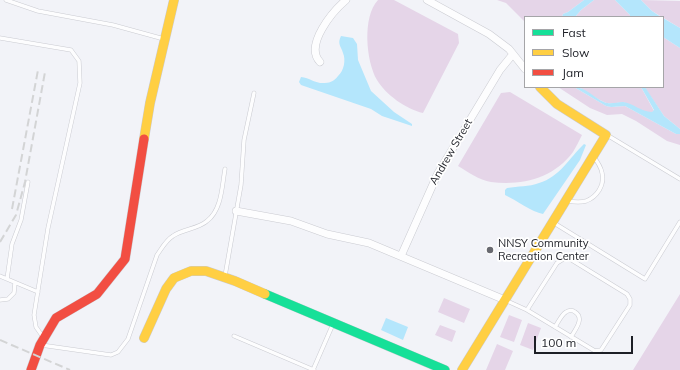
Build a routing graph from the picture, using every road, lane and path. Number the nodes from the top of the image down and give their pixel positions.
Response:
1 (6, 0) edge
2 (174, 0) edge
3 (346, 0) edge
4 (427, 0) edge
5 (0, 38) edge
6 (165, 39) junction
7 (513, 54) junction
8 (320, 62) dead end
9 (524, 68) edge
10 (541, 88) edge
11 (254, 93) dead end
12 (606, 135) junction
13 (593, 156) junction
14 (225, 169) dead end
15 (680, 179) edge
16 (28, 182) dead end
17 (566, 201) junction
18 (236, 211) junction
19 (553, 222) junction
20 (680, 222) edge
21 (401, 256) junction
22 (0, 276) edge
23 (224, 277) junction
24 (7, 279) junction
25 (15, 283) junction
26 (38, 292) junction
27 (0, 300) edge
28 (505, 300) junction
29 (528, 310) junction
30 (334, 323) junction
31 (555, 327) junction
32 (234, 336) dead end
33 (571, 337) junction
34 (144, 338) dead end
35 (42, 341) junction
36 (439, 369) edge
37 (31, 370) edge
38 (314, 370) edge
39 (462, 370) edge

1 - 6 lane
2 - 6 street
3 - 8 street
4 - 7 street
5 - 26 lane
6 - 35 street
7 - 9 street
7 - 21 street, Andrew Street
10 - 12 street
11 - 18 lane
12 - 13 street
12 - 15 lane
13 - 17 street
13 - 17 lane
14 - 35 lane
16 - 24 lane
17 - 19 street
18 - 21 street
18 - 23 lane
19 - 20 lane
19 - 28 street
21 - 28 street
22 - 24 lane
23 - 30 street
23 - 34 street
24 - 25 lane
25 - 26 lane
25 - 27 lane
26 - 35 lane
28 - 29 lane
28 - 39 street
29 - 31 lane
29 - 33 lane
30 - 36 street
30 - 38 lane
31 - 33 lane
31 - 33 lane
32 - 38 lane
35 - 37 street

